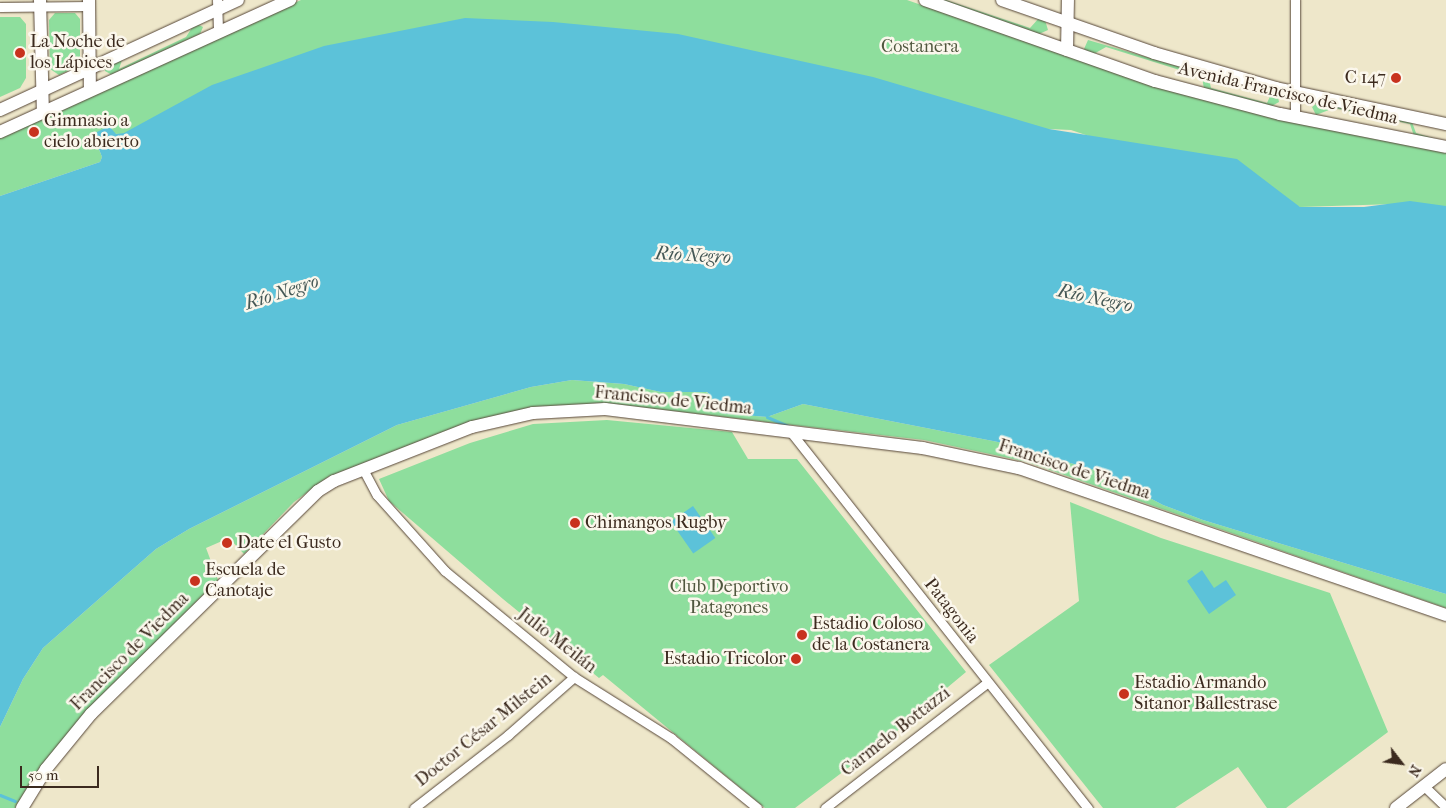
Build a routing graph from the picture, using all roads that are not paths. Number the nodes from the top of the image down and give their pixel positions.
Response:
1 (238, 0) edge
2 (290, 0) edge
3 (925, 0) edge
4 (1002, 0) edge
5 (1068, 0) edge
6 (1295, 0) edge
7 (40, 3) edge
8 (89, 3) edge
9 (217, 4) edge
10 (0, 7) edge
11 (1068, 24) junction
12 (218, 30) junction
13 (1068, 50) junction
14 (90, 67) junction
15 (42, 90) junction
16 (90, 90) junction
17 (1294, 91) junction
18 (0, 110) edge
19 (43, 112) junction
20 (1295, 116) junction
21 (1446, 124) edge
22 (0, 132) edge
23 (1446, 147) edge
24 (790, 432) junction
25 (364, 471) junction
26 (1446, 615) edge
27 (574, 677) junction
28 (987, 683) junction
29 (1446, 770) edge
30 (1424, 786) junction
31 (1446, 807) edge
32 (22, 808) edge
33 (414, 808) edge
34 (757, 808) edge
35 (825, 808) edge
36 (1088, 808) edge
37 (1396, 808) edge

1 - 9 main road
2 - 12 main road
3 - 13 main road, Avenida Francisco de Viedma
4 - 11 main road, Avenida Francisco de Viedma
5 - 11 main road
6 - 17 street
7 - 8 street
7 - 10 street
7 - 15 main road
8 - 14 main road
9 - 12 street
9 - 14 main road
11 - 13 main road
11 - 17 main road, Avenida Francisco de Viedma
12 - 16 main road
13 - 20 main road, Avenida Francisco de Viedma
14 - 15 main road
14 - 16 main road
15 - 18 main road
15 - 19 main road
16 - 19 main road
17 - 20 street
17 - 21 main road, Avenida Francisco de Viedma
19 - 22 main road
20 - 23 main road, Avenida Francisco de Viedma
24 - 25 main road, Francisco de Viedma
24 - 26 main road, Francisco de Viedma
24 - 28 street, Patagonia
25 - 27 street, Julio Meilán
25 - 32 main road, Francisco de Viedma
27 - 33 street, Doctor César Milstein
27 - 34 street, Julio Meilán
28 - 35 street, Carmelo Bottazzi
28 - 36 street, Patagonia
29 - 30 main road
30 - 31 street
30 - 37 main road

